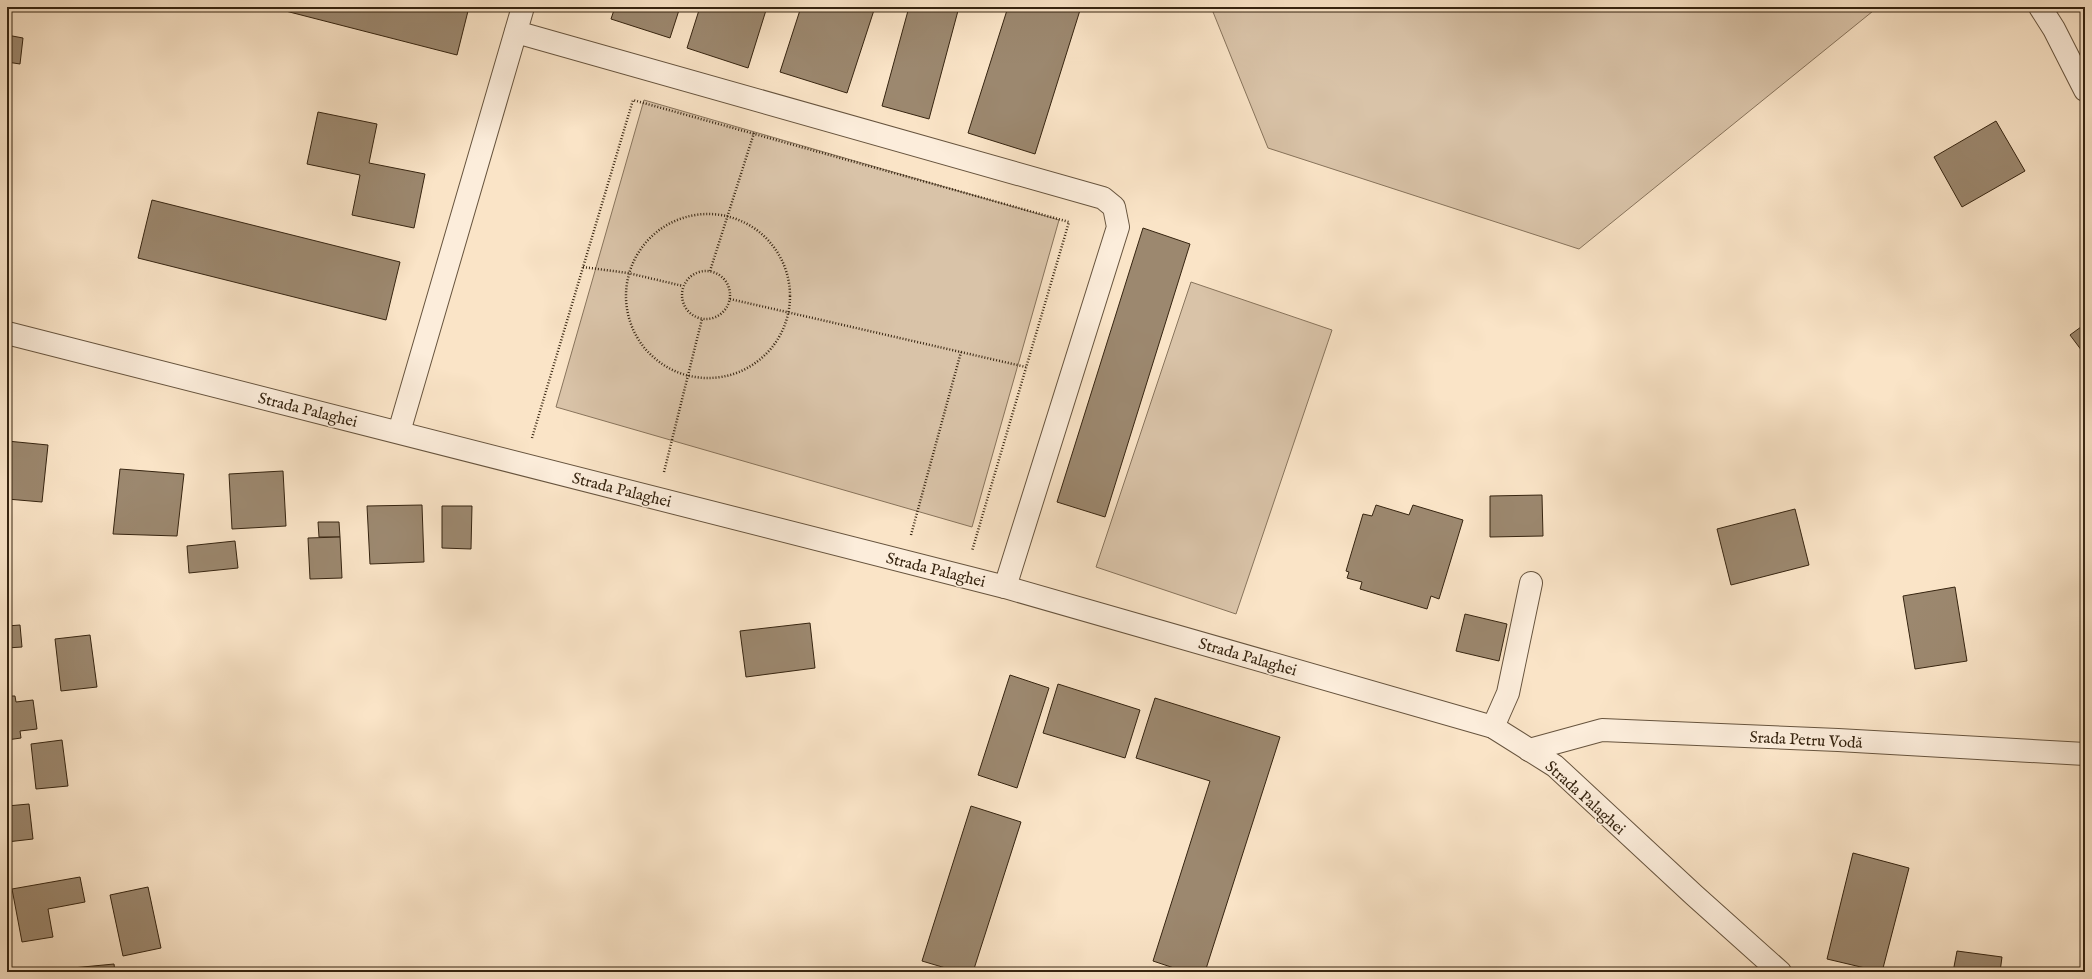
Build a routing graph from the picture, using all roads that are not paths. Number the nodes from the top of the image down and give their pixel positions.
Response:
1 (523, 7) edge
2 (2040, 7) edge
3 (516, 32) junction
4 (2085, 90) edge
5 (7, 333) edge
6 (399, 432) junction
7 (1531, 583) dead end
8 (1005, 587) junction
9 (1493, 727) junction
10 (1529, 750) junction
11 (2085, 754) edge
12 (1780, 972) edge

1 - 3 street
2 - 4 street
3 - 6 street
3 - 8 street
5 - 6 street, Strada Palaghei
6 - 8 street, Strada Palaghei
7 - 9 street
8 - 9 street, Strada Palaghei
9 - 10 street, Strada Palaghei
10 - 11 street, Srada Petru Vodă
10 - 12 street, Strada Palaghei

